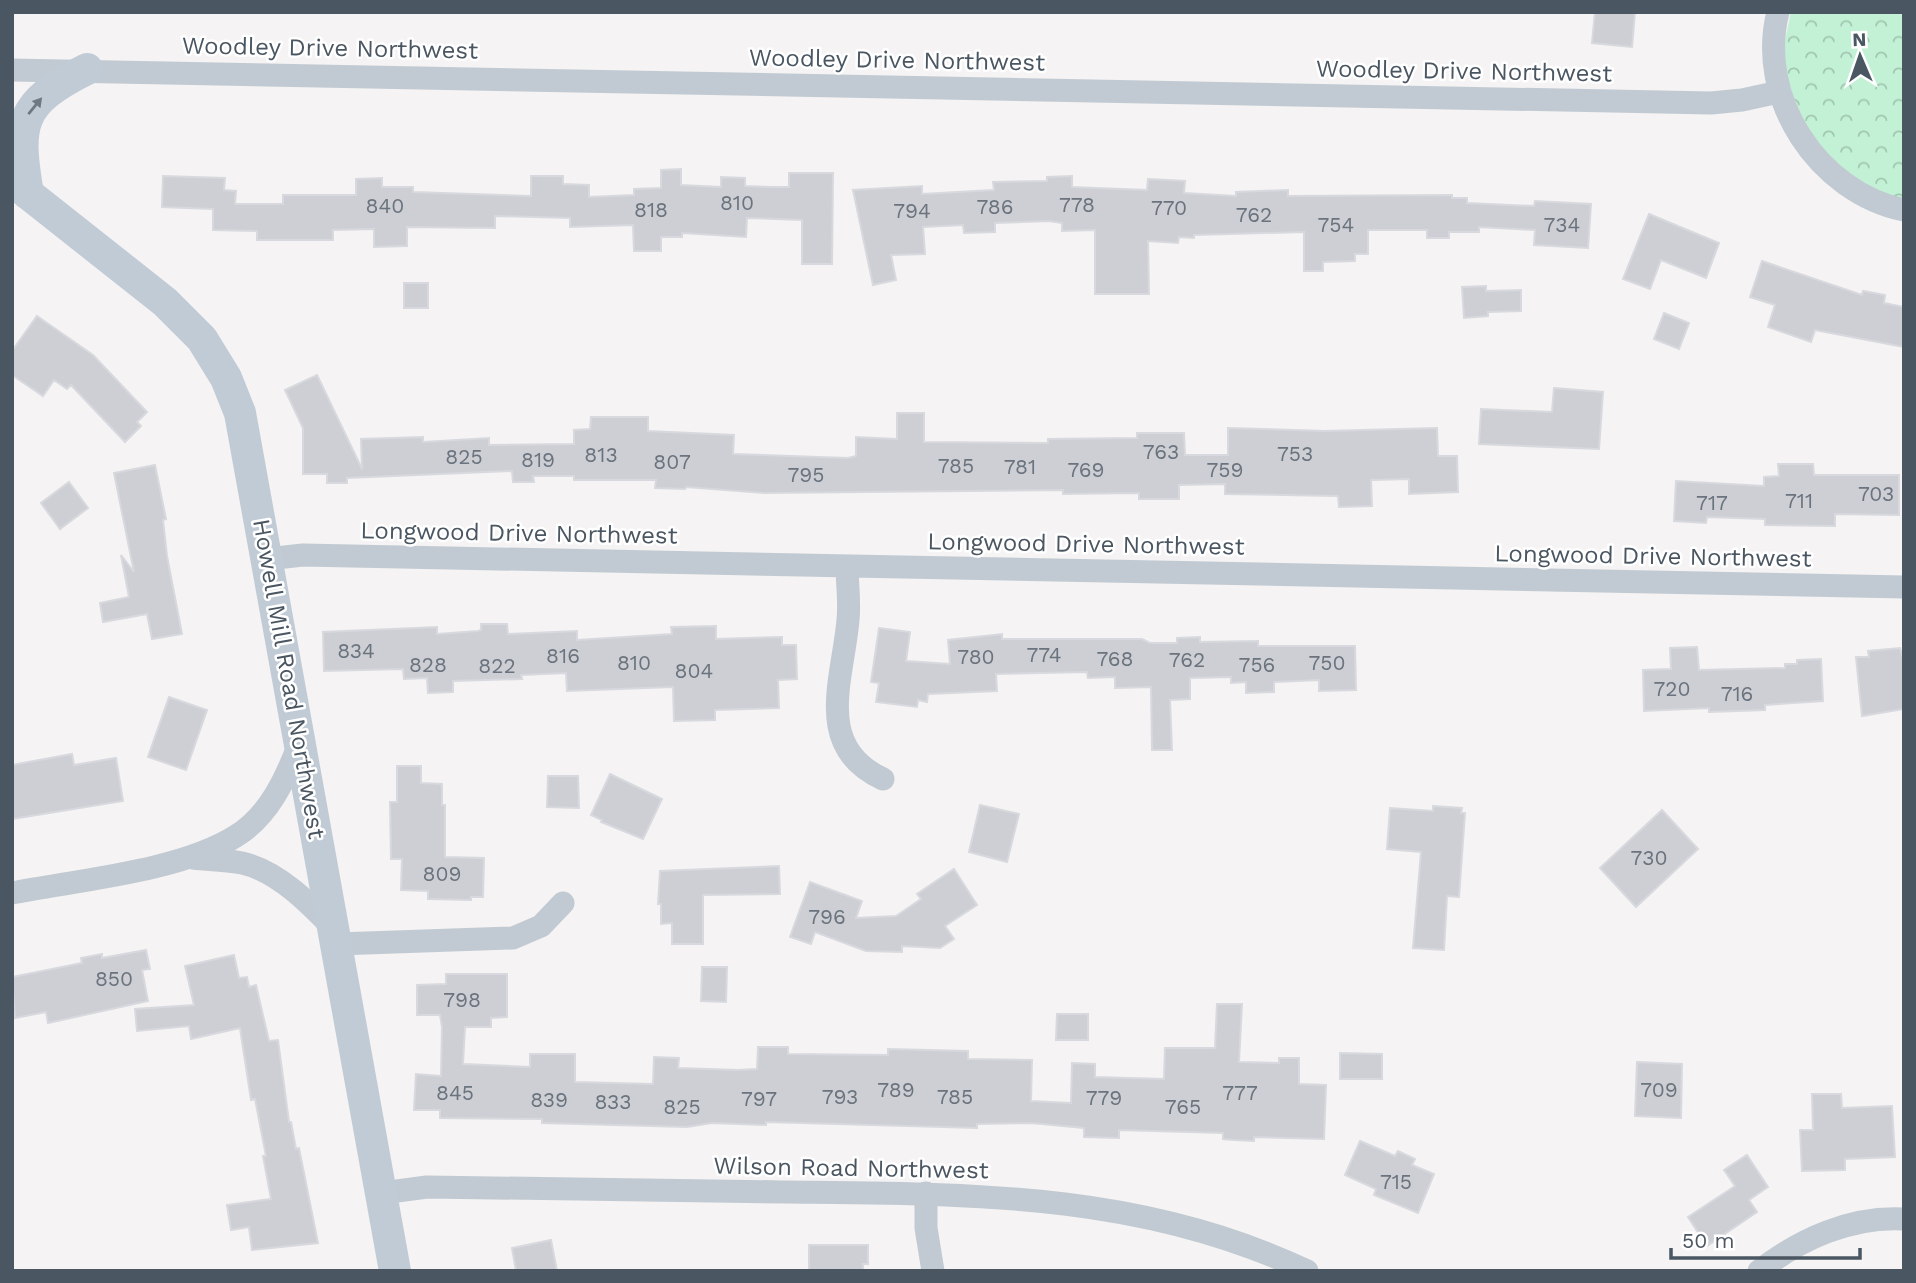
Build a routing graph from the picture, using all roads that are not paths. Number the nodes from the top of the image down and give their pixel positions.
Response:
1 (1778, 12) edge
2 (86, 69) junction
3 (12, 70) edge
4 (1779, 92) junction
5 (20, 188) edge
6 (1904, 211) edge
7 (267, 559) junction
8 (847, 566) junction
9 (1904, 587) edge
10 (300, 741) junction
11 (883, 779) dead end
12 (193, 858) junction
13 (12, 893) edge
14 (563, 903) dead end
15 (336, 937) junction
16 (382, 1192) junction
17 (926, 1193) junction
18 (1904, 1219) edge
19 (395, 1271) edge
20 (933, 1271) edge
21 (1307, 1271) edge
22 (1759, 1271) edge

1 - 4 street
2 - 3 street, Woodley Drive Northwest
2 - 4 street, Woodley Drive Northwest
5 -> 2 main road
4 - 6 street
5 - 7 main road, Howell Mill Road Northwest
7 - 8 street, Longwood Drive Northwest
7 - 10 main road, Howell Mill Road Northwest
8 - 9 street, Longwood Drive Northwest
8 - 11 street
10 - 12 street
10 - 15 main road, Howell Mill Road Northwest
12 - 13 street
12 - 15 street
14 - 15 street
15 - 16 main road, Howell Mill Road Northwest
16 - 17 street, Wilson Road Northwest
16 - 19 main road, Howell Mill Road Northwest
17 - 20 street
17 - 21 street, Wilson Road Northwest
18 - 22 street

